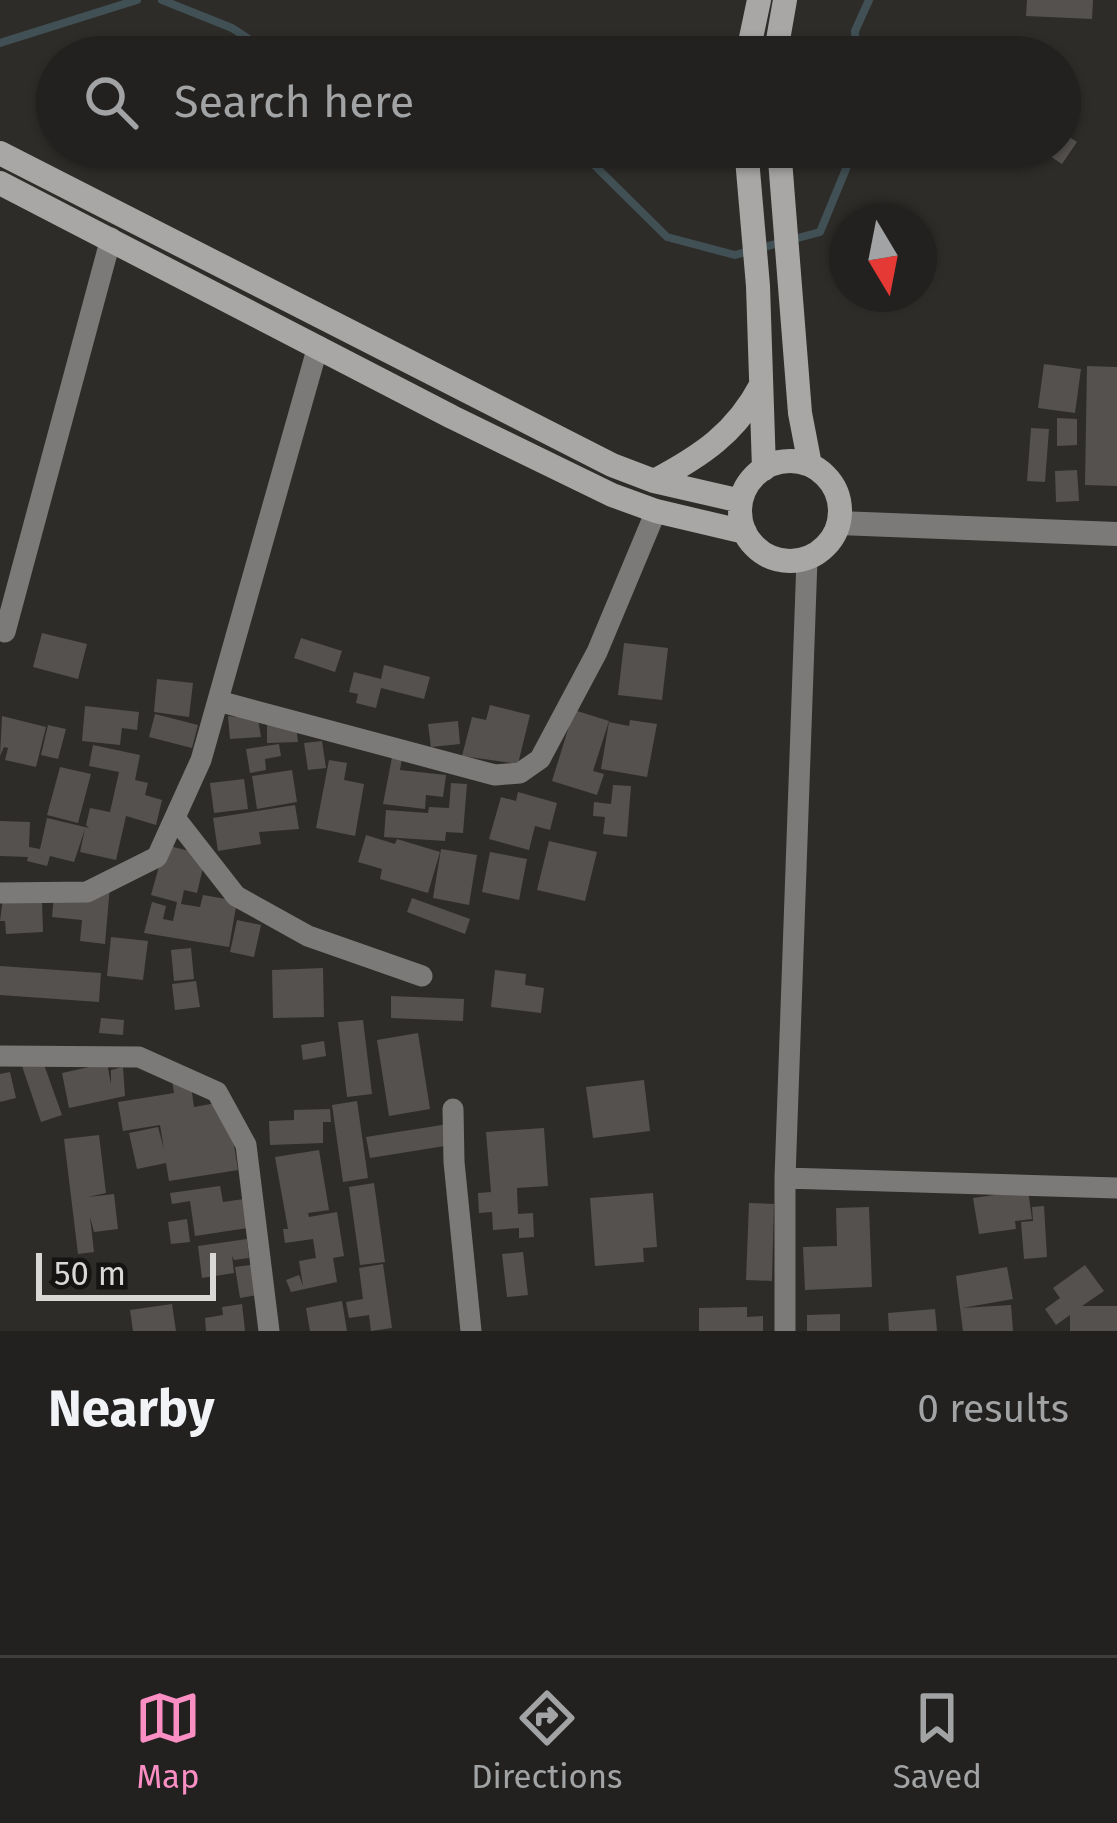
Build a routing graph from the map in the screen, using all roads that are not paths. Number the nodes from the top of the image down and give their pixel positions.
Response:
1 (759, 0) edge
2 (785, 0) edge
3 (751, 36) edge
4 (779, 36) edge
5 (0, 153) edge
6 (747, 168) edge
7 (781, 168) edge
8 (0, 182) edge
9 (111, 238) junction
10 (318, 346) junction
11 (762, 383) junction
12 (810, 465) junction
13 (764, 469) junction
14 (654, 481) junction
15 (741, 501) junction
16 (656, 511) junction
17 (839, 523) junction
18 (745, 532) junction
19 (1117, 534) edge
20 (807, 559) junction
21 (5, 632) dead end
22 (218, 701) junction
23 (175, 818) junction
24 (0, 893) edge
25 (422, 976) dead end
26 (0, 1056) edge
27 (453, 1109) dead end
28 (785, 1178) junction
29 (1117, 1188) edge
30 (269, 1331) edge
31 (471, 1331) edge
32 (785, 1331) edge

1 - 3 main road
2 - 4 main road
5 - 14 main road
6 - 11 main road
7 - 12 main road
8 - 9 main road
9 - 10 main road
9 - 21 street
10 - 16 main road
10 - 22 street
11 - 13 main road
11 - 14 main road
12 - 13 main road
12 - 17 main road
13 - 15 main road
14 - 15 main road
15 - 18 main road
16 - 18 main road
16 - 22 street
17 - 19 street
17 - 20 main road
18 - 20 main road
20 - 28 street
22 - 23 street
23 - 24 street
23 - 25 street
26 - 30 street
27 - 31 street
28 - 29 street
28 - 32 street

